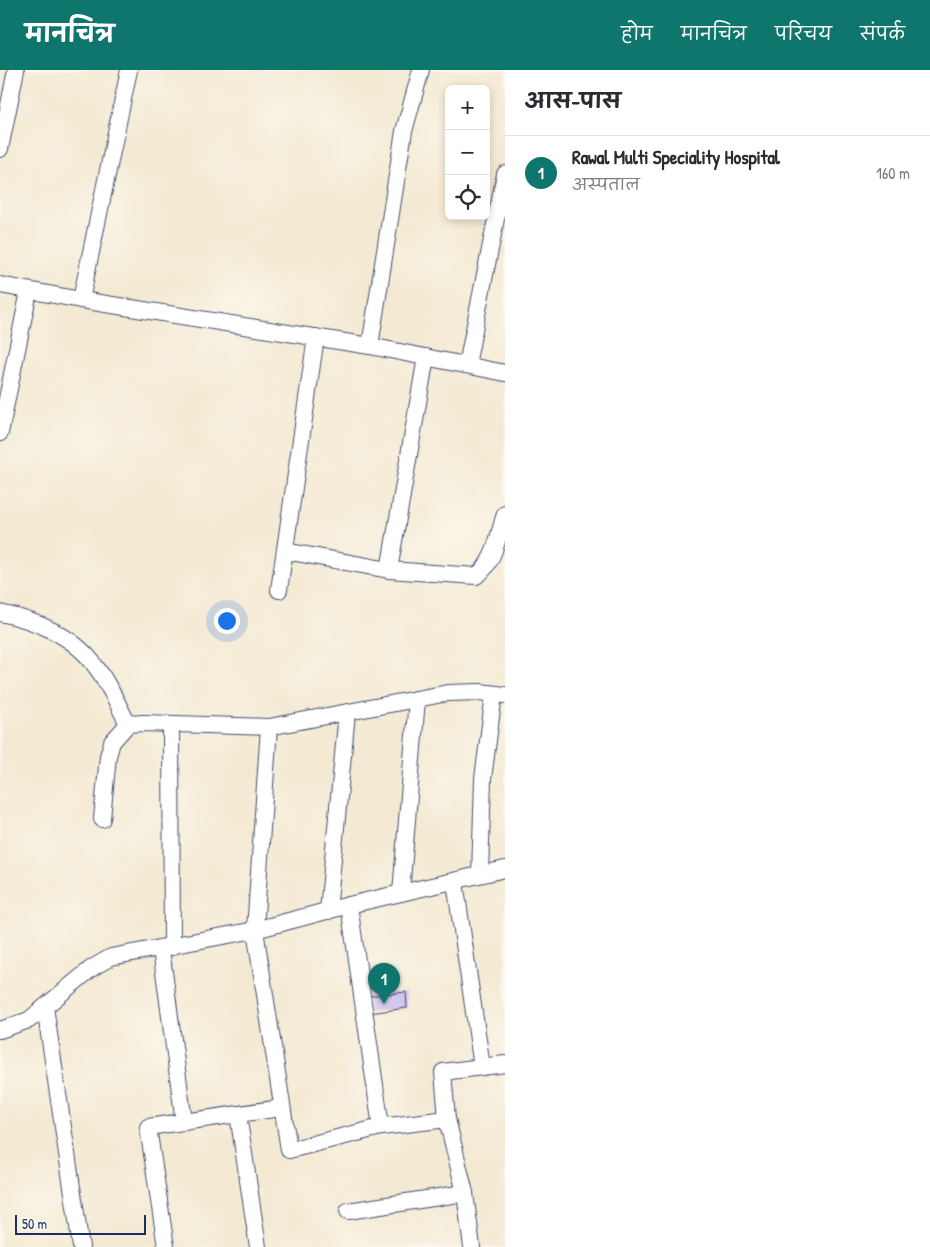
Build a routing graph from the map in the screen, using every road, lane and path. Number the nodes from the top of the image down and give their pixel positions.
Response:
1 (16, 70) edge
2 (128, 70) edge
3 (421, 70) edge
4 (0, 149) edge
5 (505, 174) edge
6 (0, 285) edge
7 (29, 291) junction
8 (81, 300) junction
9 (316, 337) junction
10 (370, 346) junction
11 (426, 357) junction
12 (467, 365) junction
13 (505, 373) edge
14 (4, 397) edge
15 (0, 433) edge
16 (505, 514) edge
17 (285, 551) junction
18 (389, 570) junction
19 (279, 590) dead end
20 (0, 612) edge
21 (500, 695) edge
22 (417, 699) junction
23 (347, 713) junction
24 (128, 724) junction
25 (172, 725) junction
26 (268, 727) junction
27 (102, 819) dead end
28 (505, 869) edge
29 (480, 874) junction
30 (455, 882) junction
31 (401, 893) junction
32 (349, 905) junction
33 (328, 911) junction
34 (255, 930) junction
35 (166, 948) junction
36 (45, 1008) junction
37 (0, 1030) edge
38 (505, 1064) edge
39 (482, 1067) junction
40 (281, 1108) junction
41 (238, 1114) junction
42 (447, 1119) junction
43 (184, 1122) junction
44 (381, 1127) junction
45 (465, 1193) junction
46 (348, 1211) dead end
47 (81, 1247) edge
48 (166, 1247) edge
49 (258, 1247) edge
50 (472, 1247) edge

1 - 4 street
2 - 8 street
3 - 10 street
5 - 12 street
6 - 7 street
7 - 8 street
7 - 14 street
8 - 9 street
9 - 10 street
9 - 17 street
10 - 11 street
11 - 12 street
11 - 18 street
12 - 13 street
14 - 15 street
16 - 18 street
17 - 18 street
17 - 19 street
20 - 24 street
21 - 22 street
21 - 29 street
22 - 23 street
22 - 31 street
23 - 26 street
23 - 33 street
24 - 25 street
24 - 27 street
25 - 26 street
25 - 35 street
26 - 34 street
28 - 29 street
29 - 30 street
30 - 31 street
30 - 39 street
31 - 32 street
32 - 33 street
32 - 44 street
33 - 34 street
34 - 35 street
34 - 40 street
35 - 36 street
35 - 43 street
36 - 37 street
36 - 47 street
38 - 39 street
39 - 42 street
40 - 41 street
40 - 44 street
41 - 43 street
41 - 49 street
42 - 44 street
42 - 45 street
43 - 48 street
45 - 46 street
45 - 50 street

